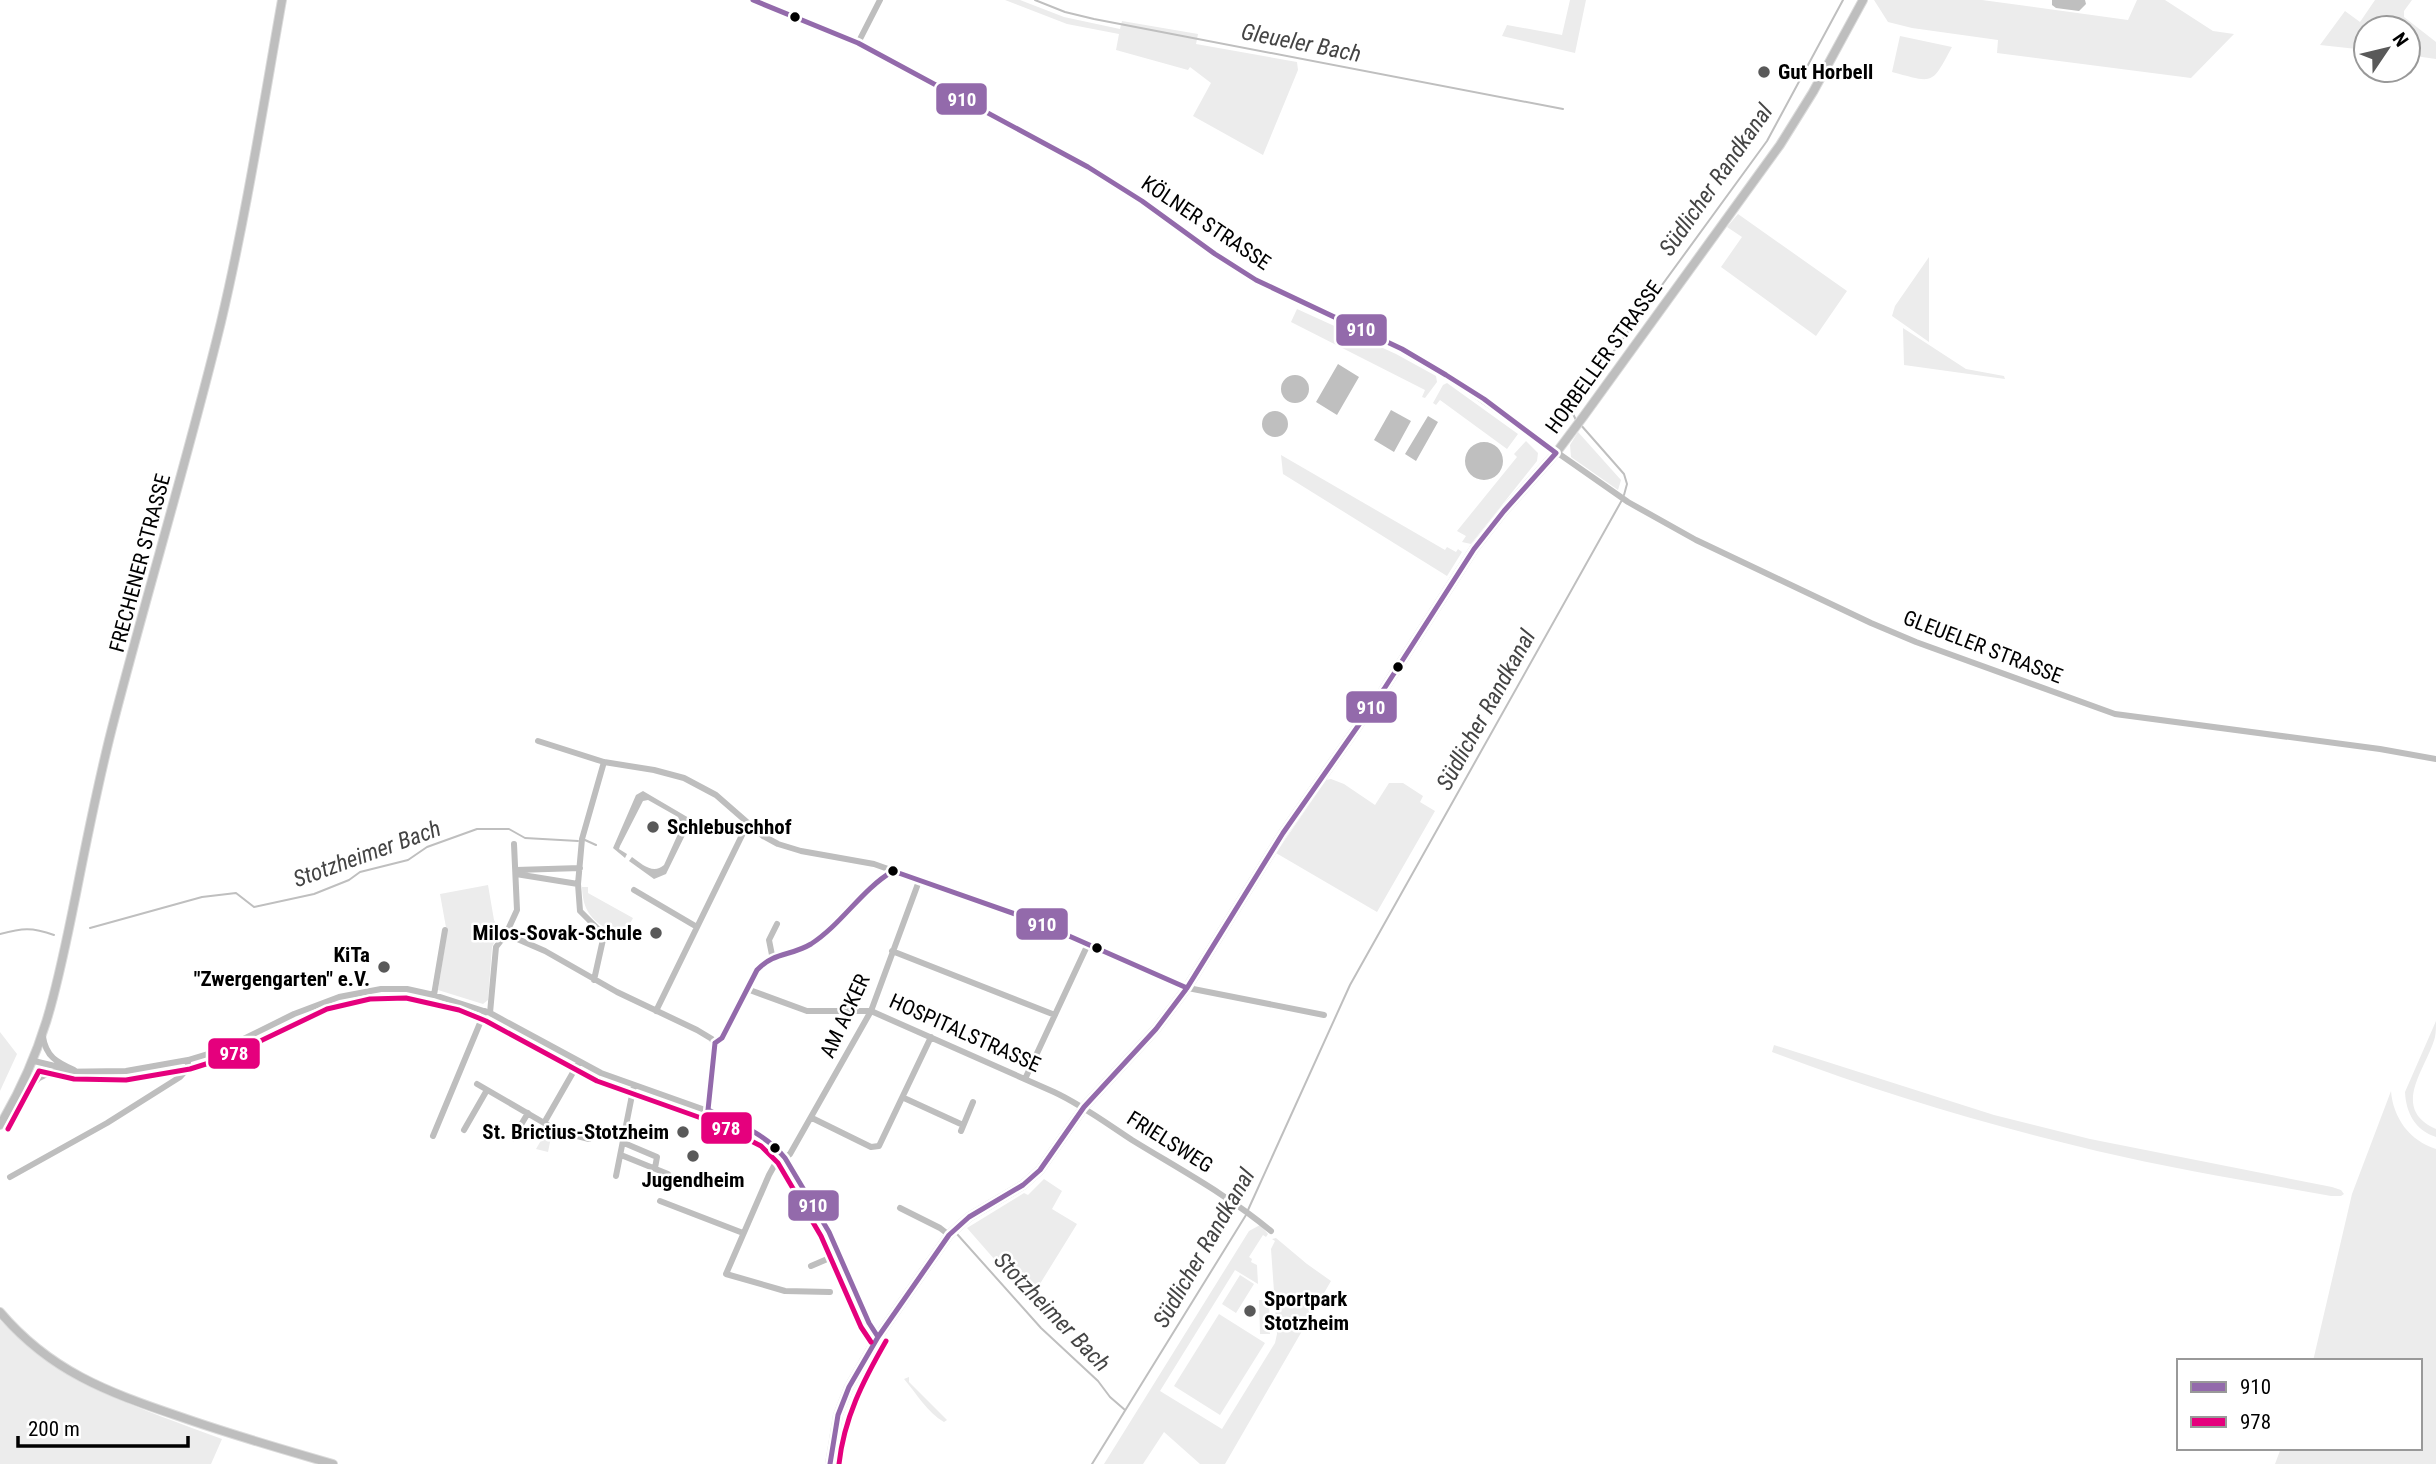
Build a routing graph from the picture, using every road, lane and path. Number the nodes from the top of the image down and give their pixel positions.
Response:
1 (282, 0) edge
2 (753, 0) edge
3 (880, 0) edge
4 (1863, 0) edge
5 (858, 43) junction
6 (1556, 453) junction
7 (538, 741) dead end
8 (2436, 759) edge
9 (604, 762) junction
10 (748, 823) junction
11 (514, 844) dead end
12 (874, 864) junction
13 (580, 868) junction
14 (893, 871) junction
15 (516, 872) junction
16 (919, 881) junction
17 (874, 882) junction
18 (578, 884) junction
19 (634, 890) dead end
20 (777, 924) dead end
21 (697, 927) junction
22 (445, 930) dead end
23 (506, 934) junction
24 (1088, 944) junction
25 (892, 951) junction
26 (772, 956) junction
27 (594, 980) junction
28 (1188, 988) junction
29 (747, 989) junction
30 (434, 995) junction
31 (656, 1011) junction
32 (871, 1011) junction
33 (488, 1012) junction
34 (1055, 1015) junction
35 (1324, 1016) dead end
36 (43, 1037) junction
37 (931, 1037) junction
38 (715, 1044) junction
39 (188, 1060) junction
40 (34, 1061) junction
41 (579, 1062) junction
42 (75, 1070) junction
43 (1026, 1079) junction
44 (477, 1084) dead end
45 (634, 1085) junction
46 (487, 1090) junction
47 (904, 1098) junction
48 (973, 1102) dead end
49 (13, 1104) junction
50 (1084, 1107) junction
51 (708, 1110) junction
52 (528, 1113) junction
53 (812, 1118) junction
54 (544, 1123) junction
55 (0, 1125) edge
56 (464, 1130) dead end
57 (433, 1136) dead end
58 (513, 1138) dead end
59 (589, 1139) dead end
60 (624, 1143) junction
61 (621, 1155) junction
62 (785, 1158) junction
63 (655, 1168) junction
64 (668, 1174) dead end
65 (10, 1177) dead end
66 (616, 1177) dead end
67 (660, 1201) dead end
68 (900, 1208) dead end
69 (1271, 1231) dead end
70 (743, 1233) junction
71 (949, 1235) junction
72 (839, 1254) junction
73 (811, 1266) dead end
74 (830, 1292) dead end
75 (0, 1312) edge
76 (878, 1337) junction
77 (332, 1464) edge
78 (830, 1464) edge

1 - 36 main road, FRECHENER STRASSE
2 - 5 street, KÖLNER STRASSE
3 - 5 street
4 - 6 main road, HORBELLER STRASSE
5 - 6 street, KÖLNER STRASSE
6 - 8 street, GLEUELER STRASSE
6 - 28 main road, HORBELLER STRASSE
7 - 9 street
9 - 10 street
9 - 13 street
10 - 12 street
10 - 21 street
11 - 15 street
12 - 14 street
12 - 17 street
13 - 15 street
13 - 18 street
14 - 16 street
14 - 17 street
15 - 18 street
15 - 23 street
16 - 24 street
16 - 25 street, AM ACKER
17 - 26 street
18 - 27 street
19 - 21 street
20 - 26 street
21 - 31 street
22 - 30 street
23 - 27 street
23 - 33 street
24 - 28 street
24 - 34 street
25 - 32 street, AM ACKER
25 - 34 street
26 - 29 street
27 - 31 street
28 - 35 street
28 - 50 main road, HORBELLER STRASSE
29 - 32 street, HOSPITALSTRASSE
29 - 38 street
30 - 33 street
30 - 39 street
31 - 38 street
32 - 37 street, HOSPITALSTRASSE
32 - 53 street, AM ACKER
33 - 41 street
33 - 57 street
34 - 43 street
36 - 40 main road, FRECHENER STRASSE
36 - 42 street
37 - 43 street, HOSPITALSTRASSE
37 - 47 street
38 - 51 street
39 - 42 street
39 - 65 street
40 - 42 street
40 - 49 main road, FRECHENER STRASSE
41 - 45 street
41 - 54 street
42 - 49 street
43 - 50 street, HOSPITALSTRASSE
44 - 46 street
45 - 51 street
45 - 60 street
46 - 52 street
46 - 56 street
47 - 48 street
47 - 53 street
49 - 55 main road, FRECHENER STRASSE
50 - 69 street, FRIELSWEG
50 - 71 main road, HORBELLER STRASSE
51 - 62 street
52 - 54 street
52 - 58 street
53 - 62 street, AM ACKER
54 - 59 street
60 - 61 street
60 - 63 street
61 - 63 street
61 - 66 street
62 - 70 street, AM ACKER
62 - 72 street
63 - 64 street
67 - 70 street
68 - 71 street
70 - 74 street, AM ACKER
71 - 76 main road, HORBELLER STRASSE
72 - 73 street
72 - 76 street
75 - 77 main road
76 - 78 main road, HORBELLER STRASSE

